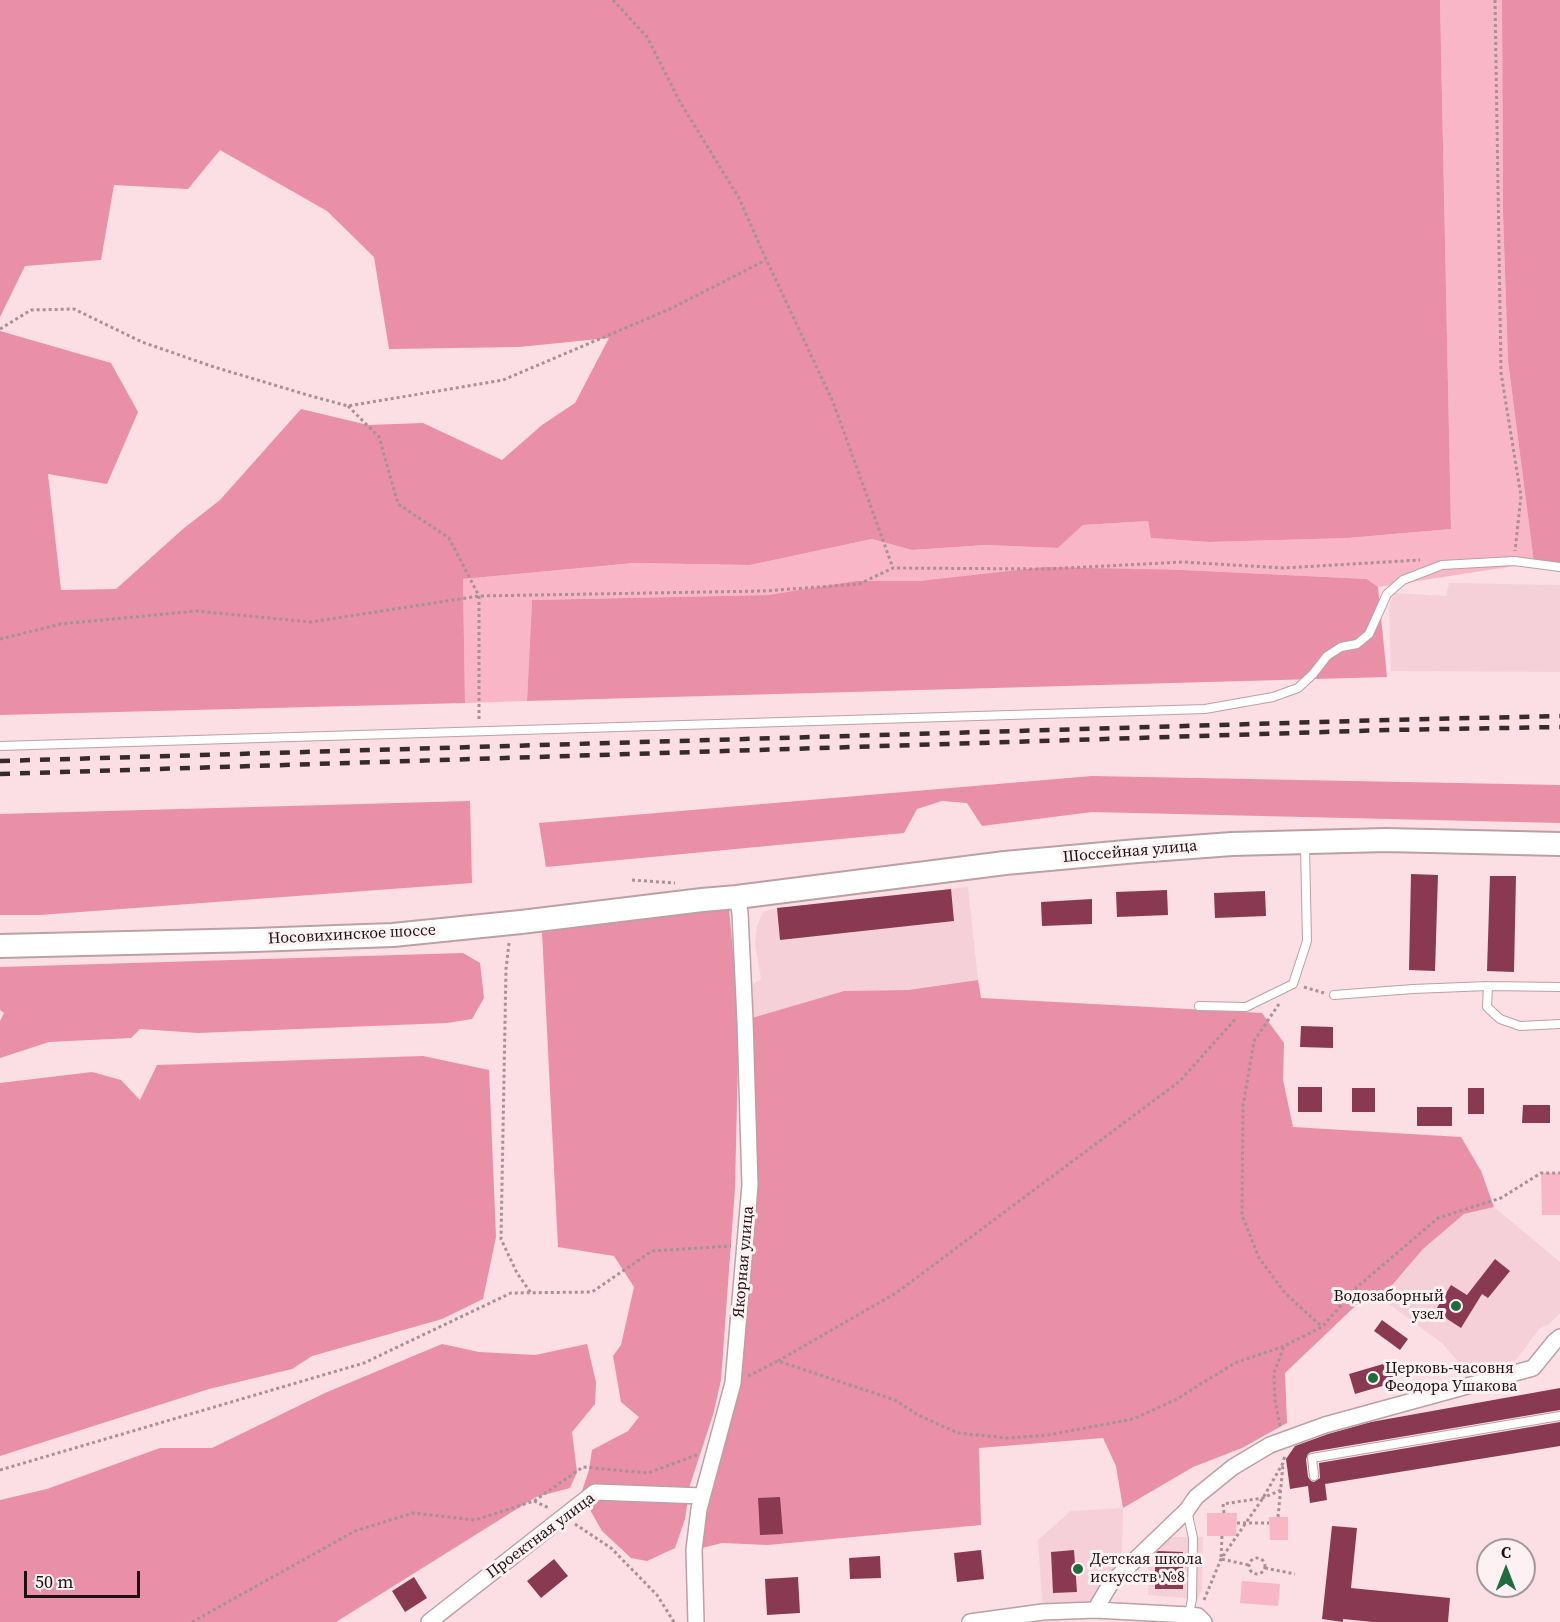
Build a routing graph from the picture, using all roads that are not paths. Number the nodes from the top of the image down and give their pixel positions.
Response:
1 (1560, 567) edge
2 (0, 746) edge
3 (1304, 841) junction
4 (1560, 844) edge
5 (737, 897) junction
6 (702, 900) joint
7 (0, 946) edge
8 (1488, 986) junction
9 (1560, 987) edge
10 (1334, 995) road end
11 (1199, 1006) dead end
12 (1560, 1024) edge
13 (1560, 1337) edge
14 (1560, 1416) edge
15 (1314, 1476) dead end
16 (702, 1497) junction
17 (1187, 1510) junction
18 (1095, 1610) junction
19 (1197, 1618) edge
20 (429, 1622) edge
21 (696, 1622) edge
22 (970, 1622) edge

1 - 2 lane
3 - 4 main road, Шоссейная улица
3 - 5 main road, Шоссейная улица
3 - 11 lane
5 - 6 main road, Шоссейная улица
5 - 16 street, Якорная улица
6 - 7 main road, Носовихинское шоссе
8 - 9 lane
8 - 10 lane
8 - 12 lane
13 - 17 street
14 - 15 lane
16 - 20 street, Проектная улица
16 - 21 street, Якорная улица
17 - 18 street
17 - 19 lane
18 - 19 street
18 - 22 street

